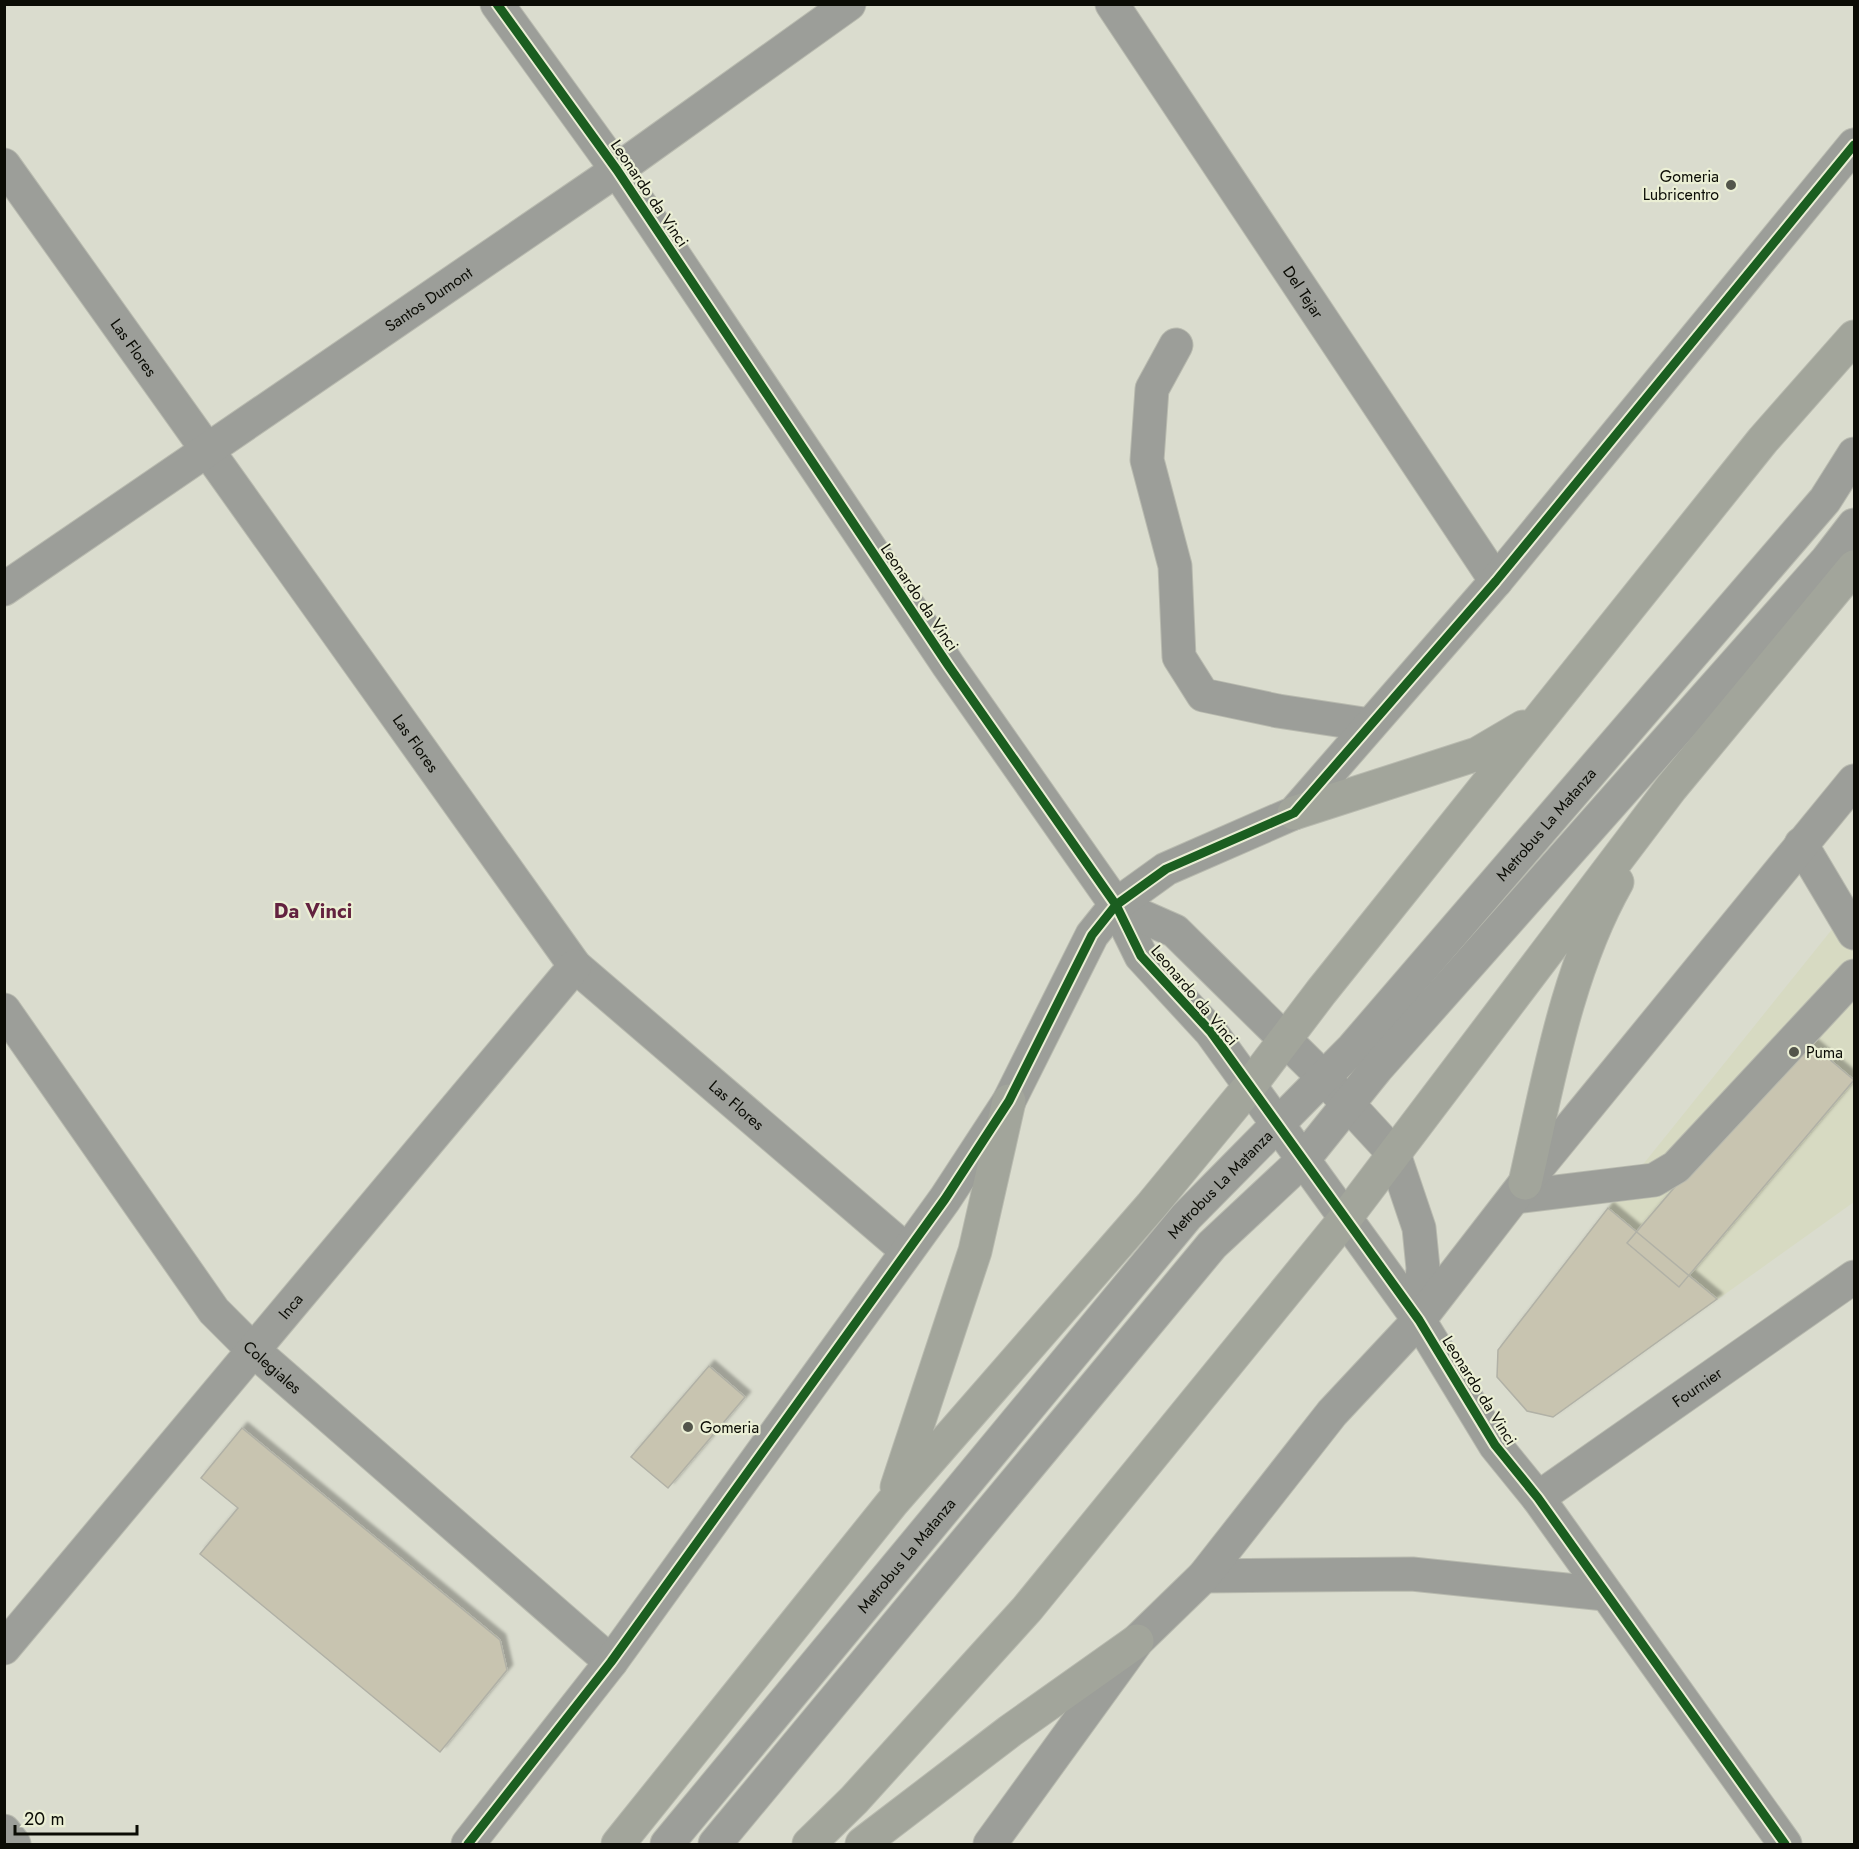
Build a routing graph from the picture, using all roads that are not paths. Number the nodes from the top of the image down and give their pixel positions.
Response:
1 (497, 4) edge
2 (849, 4) edge
3 (1112, 4) edge
4 (1854, 145) edge
5 (4, 165) edge
6 (617, 170) junction
7 (1854, 337) edge
8 (1176, 345) dead end
9 (1854, 355) edge
10 (1763, 440) junction
11 (206, 450) junction
12 (1854, 454) edge
13 (1854, 525) edge
14 (1854, 567) edge
15 (1496, 581) junction
16 (4, 589) edge
17 (1543, 715) junction
18 (1370, 725) junction
19 (1854, 781) edge
20 (1671, 788) junction
21 (1294, 813) junction
22 (1801, 844) junction
23 (1116, 905) junction
24 (1854, 933) edge
25 (575, 966) junction
26 (1854, 976) edge
27 (4, 1010) edge
28 (1285, 1040) junction
29 (1323, 1077) junction
30 (1249, 1087) junction
31 (1009, 1101) junction
32 (1348, 1103) junction
33 (1277, 1126) junction
34 (1394, 1154) junction
35 (1303, 1160) junction
36 (1520, 1190) junction
37 (1344, 1220) junction
38 (906, 1250) junction
39 (1854, 1277) edge
40 (1419, 1320) junction
41 (253, 1350) junction
42 (1538, 1498) junction
43 (892, 1503) junction
44 (1204, 1576) junction
45 (1605, 1594) junction
46 (1137, 1641) junction
47 (4, 1648) edge
48 (611, 1662) junction
49 (4, 1831) edge
50 (14, 1845) edge
51 (468, 1845) edge
52 (618, 1845) edge
53 (667, 1845) edge
54 (715, 1845) edge
55 (808, 1845) edge
56 (861, 1845) edge
57 (990, 1845) edge
58 (1785, 1845) edge

1 - 6 street, Leonardo da Vinci
2 - 6 street, Santos Dumont
3 - 15 street, Del Tejar
4 - 15 street
5 - 11 street, Las Flores
6 - 11 street, Santos Dumont
6 - 23 street, Leonardo da Vinci
7 - 10 highway
8 - 18 street
9 - 10 street
10 - 17 highway
11 - 16 street, Santos Dumont
11 - 25 street, Las Flores
12 - 29 street, Metrobus La Matanza
13 - 32 street, Metrobus La Matanza
14 - 20 highway
15 - 18 street
17 - 21 highway
17 - 28 highway
18 - 21 street
19 - 22 street
20 - 34 highway
20 - 36 highway
21 - 23 street
22 - 24 street
22 - 36 street
23 - 28 street, Leonardo da Vinci
23 - 30 street, Leonardo da Vinci
23 - 31 street
25 - 38 street, Las Flores
25 - 41 street, Inca
26 - 36 street
27 - 41 street, Colegiales
28 - 29 street, Leonardo da Vinci
28 - 30 highway
29 - 32 street, Leonardo da Vinci
29 - 33 street, Metrobus La Matanza
30 - 33 street, Leonardo da Vinci
30 - 43 highway
31 - 38 street
31 - 43 highway
32 - 34 street, Leonardo da Vinci
32 - 35 street, Metrobus La Matanza
33 - 35 street, Leonardo da Vinci
33 - 53 street, Metrobus La Matanza
34 - 37 highway
34 - 40 street, Leonardo da Vinci
35 - 37 street, Leonardo da Vinci
35 - 54 street, Metrobus La Matanza
36 - 40 street
37 - 40 street, Leonardo da Vinci
37 - 55 highway
38 - 48 street
39 - 42 street, Fournier
40 - 42 street, Leonardo da Vinci
40 - 44 street
41 - 47 street, Inca
41 - 48 street, Colegiales
42 - 45 street, Leonardo da Vinci
43 - 52 highway
44 - 45 street
44 - 46 street
45 - 58 street, Leonardo da Vinci
46 - 56 highway
46 - 57 street
48 - 51 street
49 - 50 street

